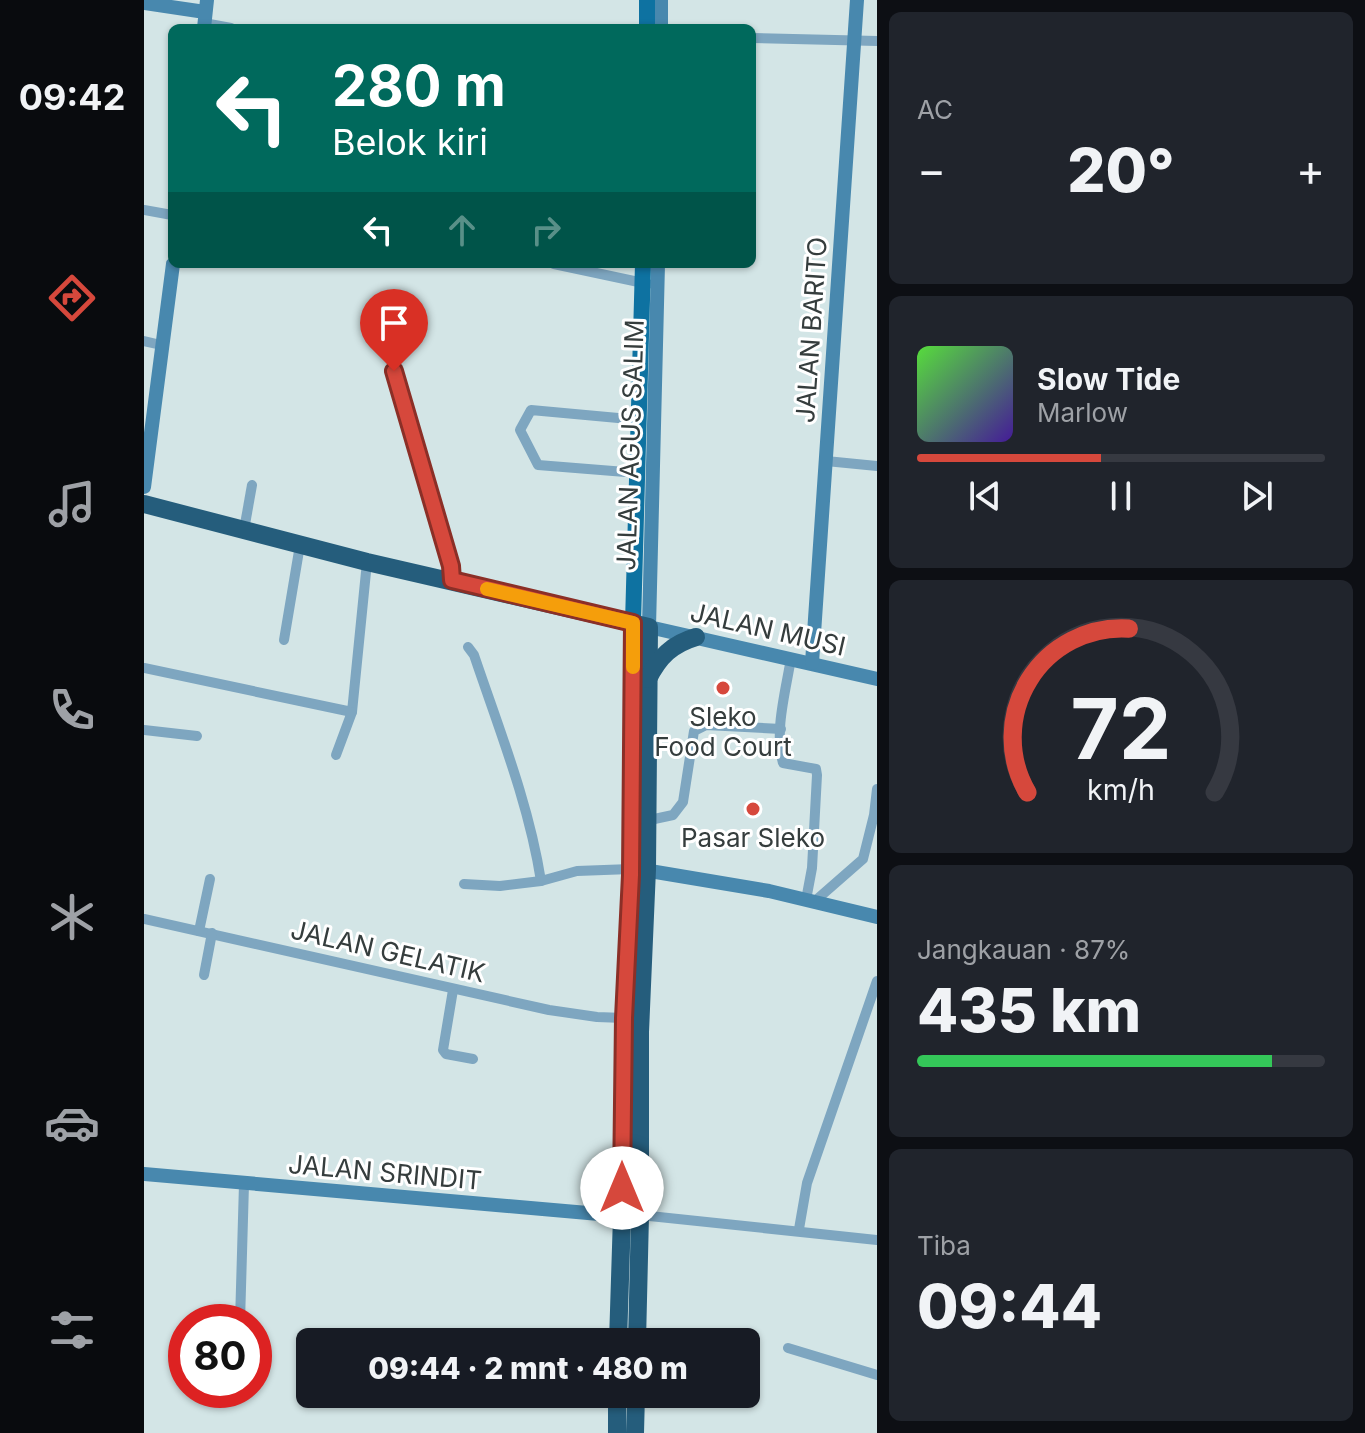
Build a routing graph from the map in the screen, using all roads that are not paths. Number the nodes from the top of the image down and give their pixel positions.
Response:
1 (647, 0) edge
2 (661, 0) edge
3 (857, 0) edge
4 (144, 3) edge
5 (205, 16) edge
6 (647, 24) edge
7 (661, 24) edge
8 (756, 38) edge
9 (855, 40) junction
10 (877, 41) edge
11 (144, 210) edge
12 (168, 214) edge
13 (172, 268) edge
14 (573, 268) edge
15 (645, 268) edge
16 (657, 268) edge
17 (651, 284) junction
18 (144, 341) edge
19 (386, 343) dead end
20 (161, 345) junction
21 (649, 362) junction
22 (640, 420) junction
23 (826, 461) junction
24 (877, 466) edge
25 (638, 473) junction
26 (252, 485) dead end
27 (144, 487) edge
28 (144, 504) edge
29 (244, 530) junction
30 (300, 545) junction
31 (367, 562) junction
32 (452, 580) junction
33 (641, 625) junction
34 (696, 637) junction
35 (284, 640) dead end
36 (468, 647) dead end
37 (791, 658) junction
38 (812, 663) junction
39 (144, 668) edge
40 (877, 679) edge
41 (647, 682) junction
42 (352, 712) junction
43 (781, 729) junction
44 (144, 730) edge
45 (197, 736) dead end
46 (336, 755) dead end
47 (877, 789) edge
48 (639, 821) junction
49 (639, 869) junction
50 (210, 879) dead end
51 (541, 881) junction
52 (464, 884) dead end
53 (811, 901) junction
54 (877, 917) edge
55 (144, 919) edge
56 (199, 931) junction
57 (212, 933) junction
58 (204, 975) dead end
59 (877, 981) edge
60 (453, 990) junction
61 (872, 1015) edge
62 (624, 1018) junction
63 (473, 1059) dead end
64 (144, 1174) edge
65 (244, 1184) junction
66 (631, 1215) junction
67 (799, 1229) junction
68 (877, 1240) edge
69 (241, 1304) edge
70 (619, 1328) edge
71 (636, 1328) edge
72 (788, 1348) dead end
73 (877, 1375) edge
74 (617, 1408) edge
75 (636, 1408) edge
76 (617, 1433) edge
77 (635, 1433) edge

1 - 6 main road
2 - 7 street
3 - 9 street, JALAN BARITO
4 - 5 street
8 - 9 street
9 - 10 street
9 - 23 street, JALAN BARITO
11 - 12 street
13 - 20 street
14 - 17 street
15 - 17 main road
16 - 17 street, JALAN AGUS SALIM
17 - 21 main road
18 - 20 street
19 - 32 street
20 - 27 street
21 - 22 main road
21 - 33 street, JALAN AGUS SALIM
22 - 25 main road
22 - 25 street
23 - 24 street
23 - 38 street, JALAN BARITO
25 - 33 main road
26 - 29 street
28 - 29 highway
29 - 30 highway
30 - 31 highway
30 - 35 street
31 - 32 highway
31 - 42 street
32 - 33 highway
33 - 34 street, JALAN MUSI
33 - 41 highway
33 - 48 highway
34 - 37 street, JALAN MUSI
34 - 41 highway
36 - 51 street
37 - 38 street, JALAN MUSI
37 - 43 street
38 - 40 street, JALAN MUSI
39 - 42 street
41 - 48 highway
42 - 46 street
43 - 48 street
43 - 53 street
44 - 45 street
47 - 53 street
48 - 49 highway
49 - 51 street
49 - 53 street
49 - 62 highway
49 - 66 highway
50 - 56 street
51 - 52 street
53 - 54 street
55 - 56 street, JALAN GELATIK
56 - 57 street, JALAN GELATIK
57 - 58 street
57 - 60 street, JALAN GELATIK
59 - 61 street
60 - 62 street, JALAN GELATIK
60 - 63 street
61 - 67 street
62 - 66 highway
64 - 65 street, JALAN SRINDIT
65 - 66 street, JALAN SRINDIT
65 - 69 street
66 - 67 street
66 - 70 highway
66 - 71 highway
67 - 68 street
72 - 73 street
74 - 76 highway
75 - 77 highway

